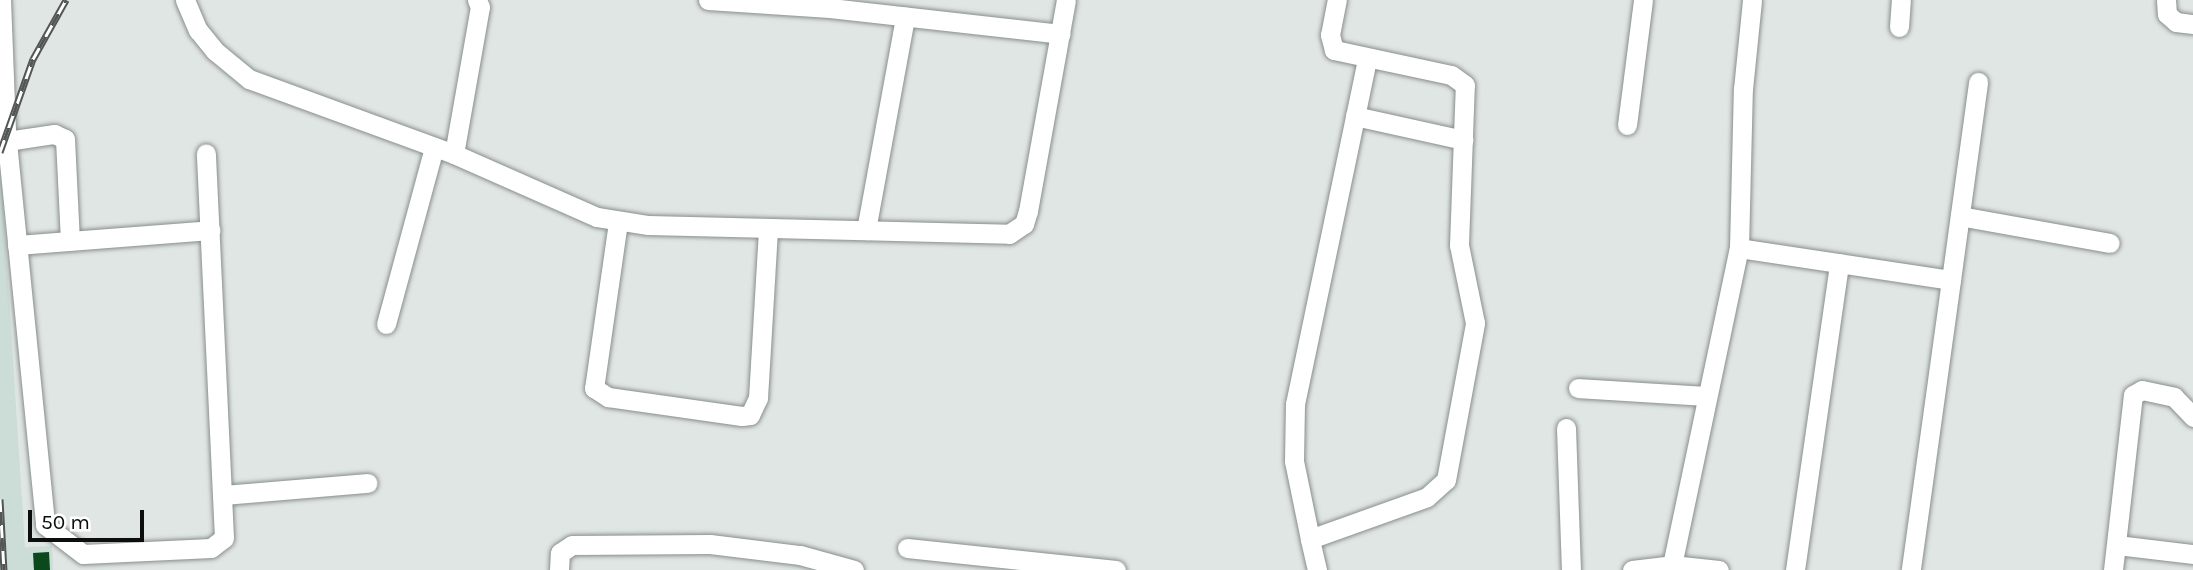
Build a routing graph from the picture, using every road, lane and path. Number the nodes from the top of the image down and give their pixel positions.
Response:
1 (1, 0) edge
2 (185, 0) edge
3 (477, 0) edge
4 (708, 0) edge
5 (1066, 0) edge
6 (1337, 0) edge
7 (1643, 0) edge
8 (1752, 0) edge
9 (1901, 0) edge
10 (2166, 0) edge
11 (905, 17) junction
12 (2193, 24) edge
13 (1899, 27) dead end
14 (1060, 34) junction
15 (1367, 59) junction
16 (1978, 82) dead end
17 (1354, 116) junction
18 (1627, 125) dead end
19 (1463, 140) junction
20 (7, 141) junction
21 (434, 147) junction
22 (206, 153) dead end
23 (454, 154) junction
24 (1960, 216) junction
25 (618, 222) junction
26 (210, 230) junction
27 (768, 230) junction
28 (866, 230) junction
29 (70, 241) junction
30 (2110, 243) dead end
31 (17, 245) junction
32 (1739, 248) junction
33 (1839, 263) junction
34 (1951, 280) junction
35 (386, 324) dead end
36 (1578, 388) dead end
37 (1706, 396) junction
38 (2193, 417) edge
39 (1566, 428) dead end
40 (368, 483) dead end
41 (224, 495) junction
42 (1310, 539) junction
43 (2117, 545) junction
44 (907, 548) dead end
45 (2193, 554) edge
46 (1672, 567) edge
47 (1093, 568) edge
48 (559, 570) edge
49 (854, 570) edge
50 (1116, 570) edge
51 (1317, 570) edge
52 (1571, 570) edge
53 (1632, 570) edge
54 (1719, 570) edge
55 (1795, 570) edge
56 (1911, 570) edge
57 (2113, 570) edge

1 - 20 street
2 - 21 street
3 - 23 street
4 - 11 street
5 - 14 street
6 - 15 street
7 - 18 street
8 - 32 street
9 - 13 street
10 - 12 street
11 - 14 street
11 - 28 street
14 - 28 street
15 - 17 street
15 - 19 street
16 - 24 street
17 - 19 street
17 - 42 street
19 - 42 street
20 - 29 street
20 - 31 street
21 - 23 street
21 - 35 street
22 - 26 street
23 - 25 street
24 - 30 street
24 - 34 street
25 - 27 street
25 - 27 street
26 - 29 street
26 - 41 street
27 - 28 street
29 - 31 street
31 - 41 street
32 - 33 street
32 - 37 street
33 - 34 street
33 - 55 street
34 - 56 street
36 - 37 street
37 - 46 street
38 - 43 street
39 - 52 street
40 - 41 street
42 - 51 street
43 - 45 street
43 - 57 street
44 - 47 street
46 - 53 street
46 - 54 street
47 - 50 street
48 - 49 street

